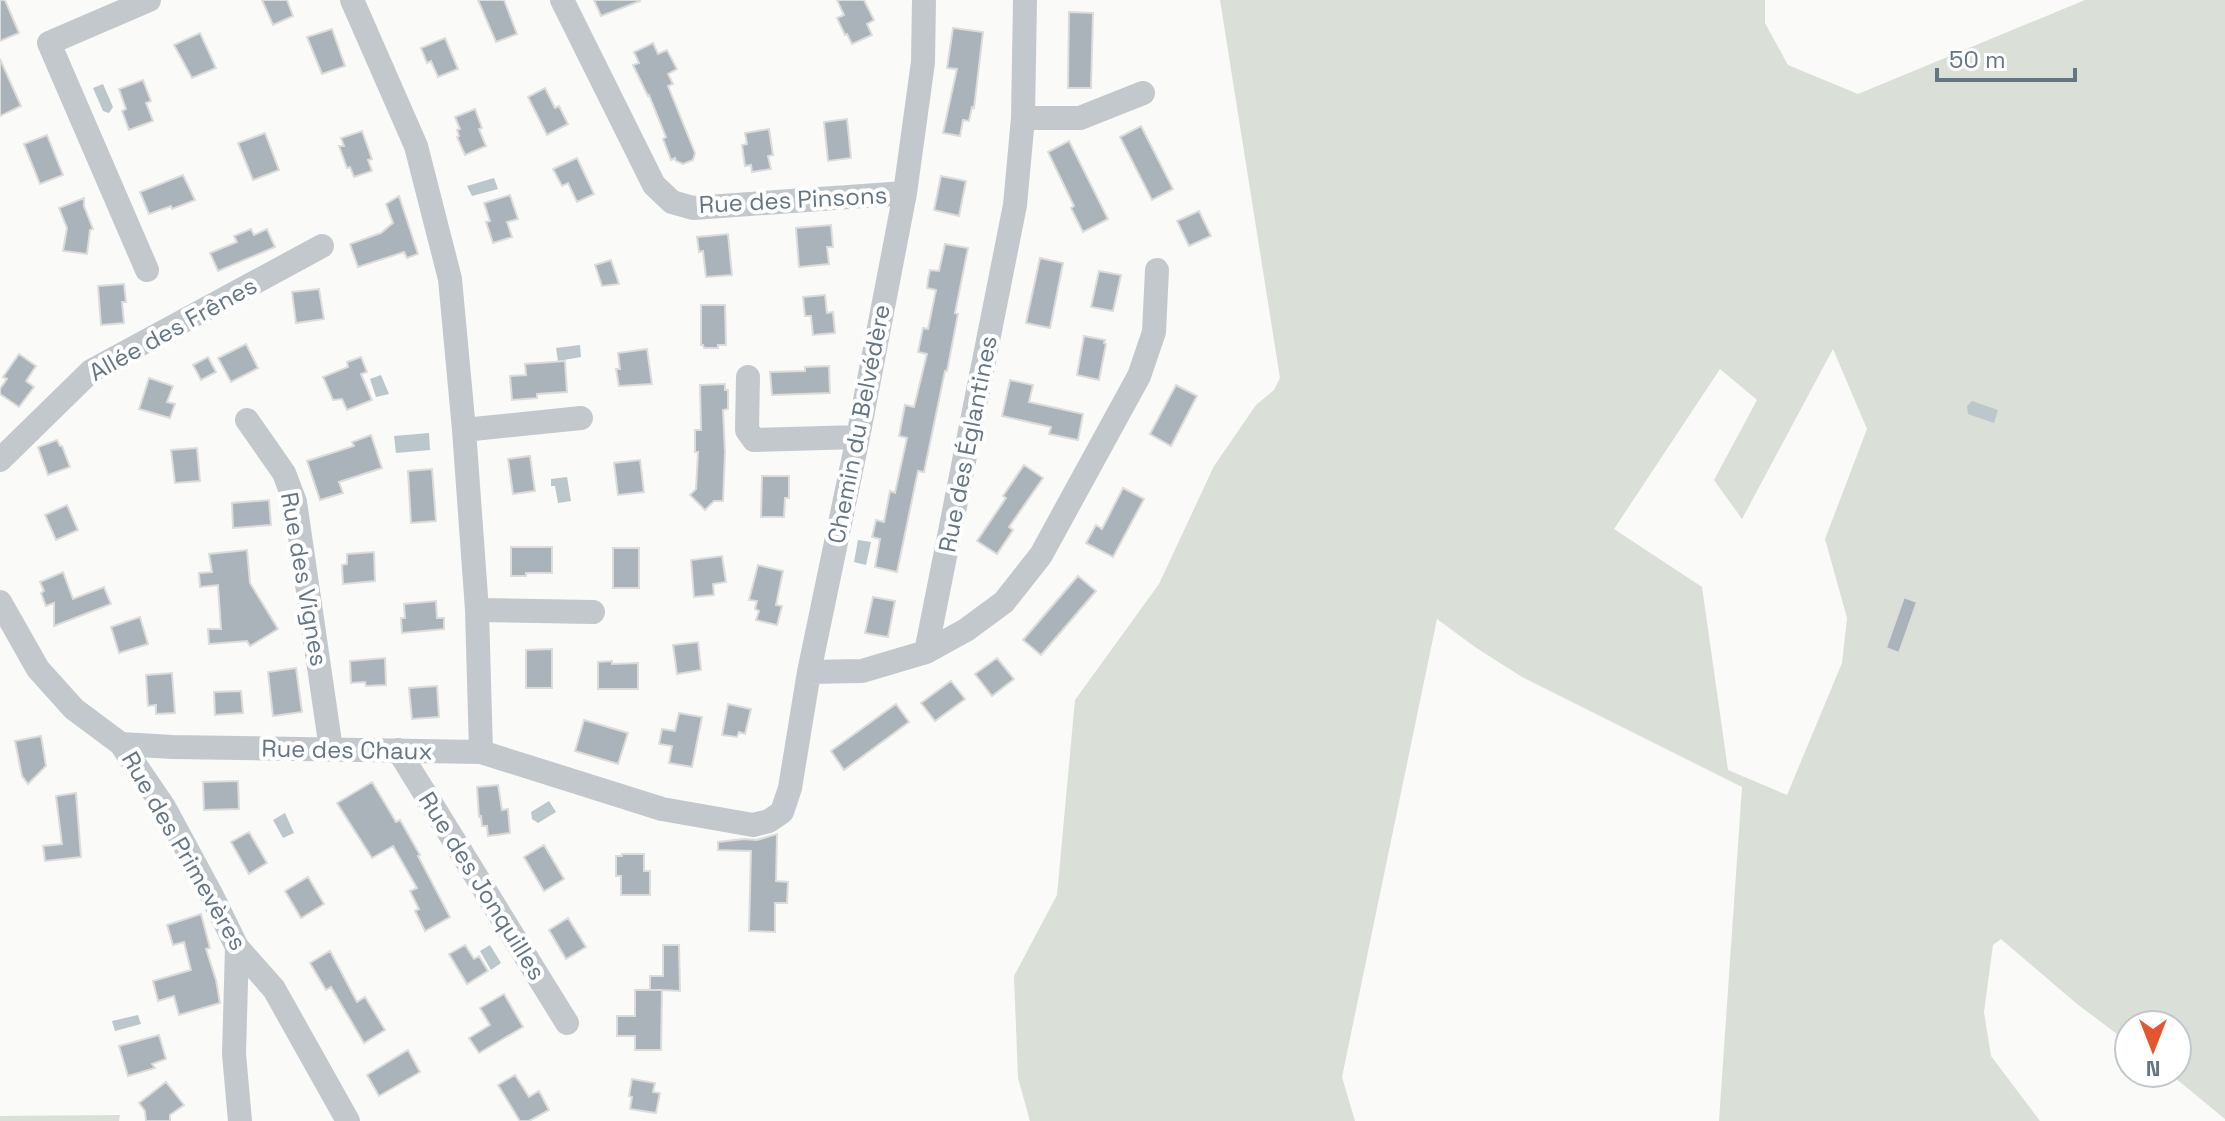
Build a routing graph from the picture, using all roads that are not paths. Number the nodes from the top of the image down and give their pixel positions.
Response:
1 (149, 0) edge
2 (352, 0) edge
3 (562, 0) edge
4 (924, 0) edge
5 (1025, 0) edge
6 (1143, 93) dead end
7 (1023, 118) junction
8 (905, 193) junction
9 (322, 246) dead end
10 (147, 270) dead end
11 (1157, 270) dead end
12 (748, 377) dead end
13 (581, 418) dead end
14 (247, 420) dead end
15 (464, 430) junction
16 (858, 437) junction
17 (0, 460) edge
18 (0, 602) edge
19 (477, 610) junction
20 (593, 612) dead end
21 (926, 652) junction
22 (809, 672) junction
23 (121, 744) junction
24 (331, 749) junction
25 (398, 750) junction
26 (481, 752) junction
27 (753, 825) joint
28 (237, 947) junction
29 (567, 1023) dead end
30 (240, 1121) edge
31 (348, 1121) edge

1 - 10 street
2 - 15 street
3 - 8 street, Rue des Pinsons
4 - 8 street, Chemin du Belvédère
5 - 7 street, Rue des Églantines
6 - 7 street
7 - 21 street, Rue des Églantines
8 - 16 street, Chemin du Belvédère
9 - 17 street, Allée des Frênes
11 - 21 street
12 - 16 street
13 - 15 street
14 - 24 street, Rue des Vignes
15 - 19 street
16 - 22 street, Chemin du Belvédère
18 - 23 street
19 - 20 street
19 - 26 street
21 - 22 street
22 - 27 street, Chemin du Belvédère
23 - 24 street, Rue des Chaux
23 - 28 street, Rue des Primevères
24 - 25 street, Rue des Chaux
25 - 26 street, Rue des Chaux
25 - 29 street, Rue des Jonquilles
26 - 27 street, Rue des Chaux
28 - 30 street
28 - 31 street, Rue des Primevères

